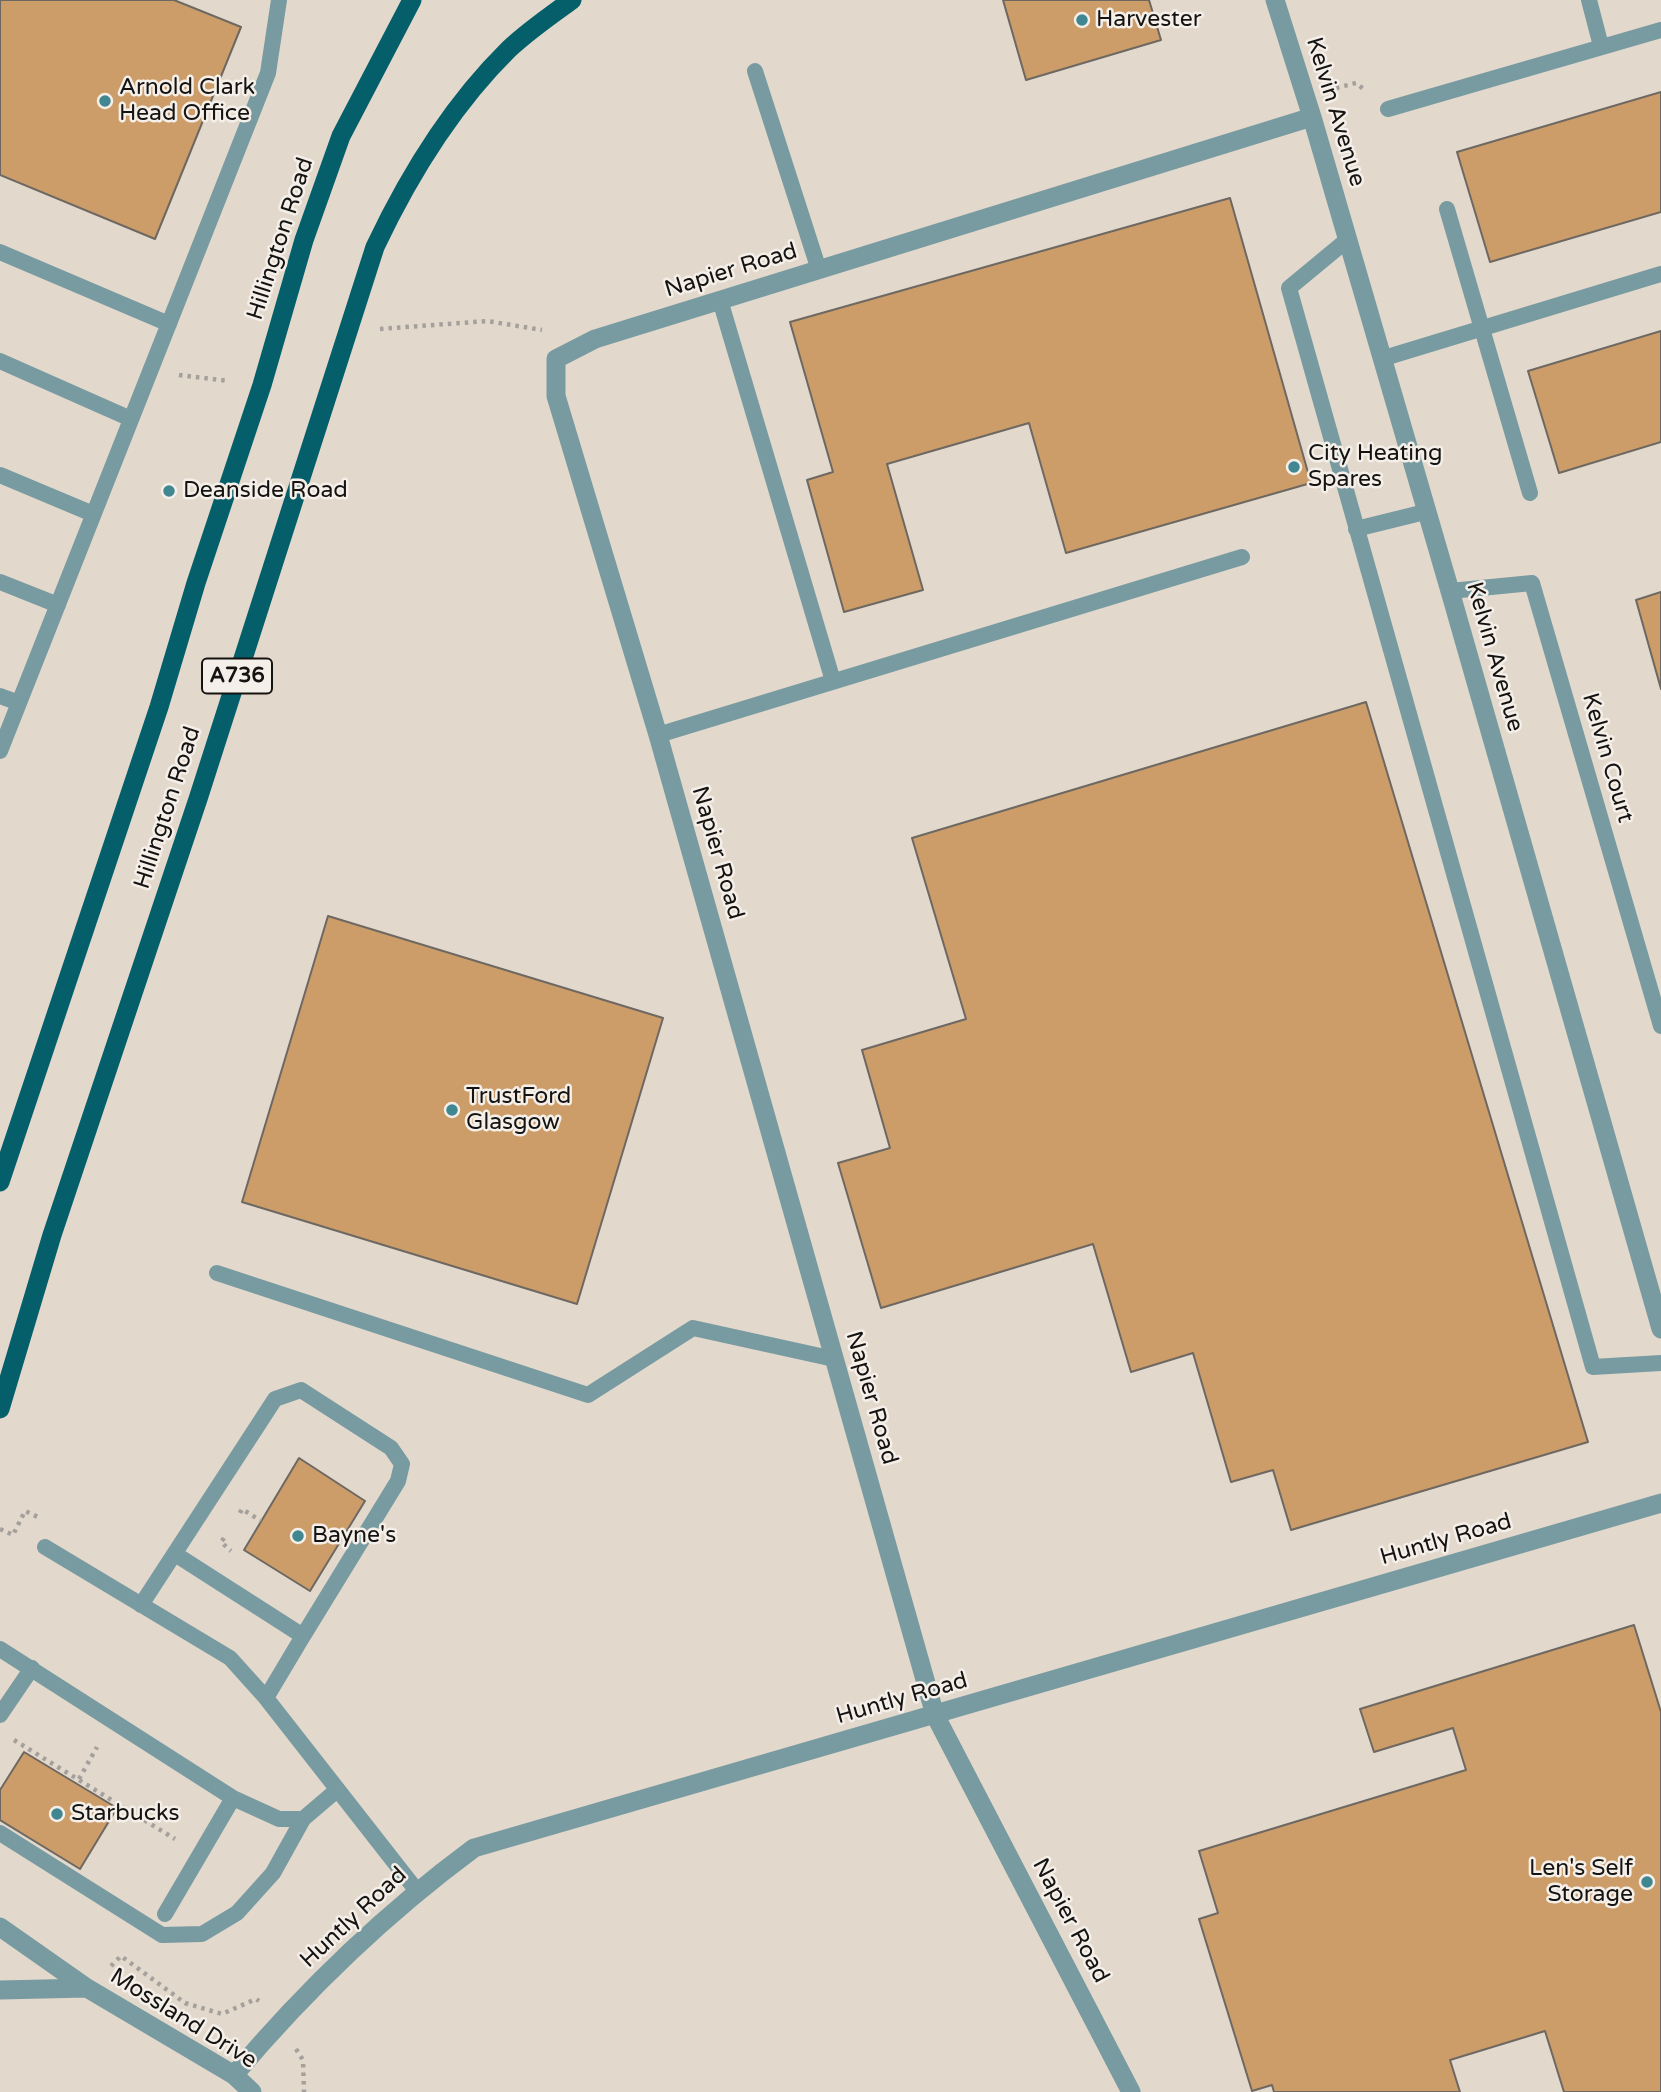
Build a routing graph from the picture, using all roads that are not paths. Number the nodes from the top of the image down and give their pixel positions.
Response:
1 (279, 0) edge
2 (412, 0) edge
3 (572, 0) edge
4 (1275, 0) edge
5 (1589, 0) edge
6 (1661, 30) edge
7 (1601, 46) junction
8 (755, 71) dead end
9 (1388, 109) road end
10 (1311, 117) junction
11 (1447, 209) dead end
12 (1347, 240) junction
13 (0, 252) edge
14 (819, 270) junction
15 (1661, 274) edge
16 (720, 300) junction
17 (169, 324) junction
18 (1482, 328) junction
19 (1381, 359) junction
20 (0, 361) edge
21 (131, 418) junction
22 (0, 475) edge
23 (1530, 493) dead end
24 (1425, 512) junction
25 (93, 514) junction
26 (1356, 529) junction
27 (1242, 556) dead end
28 (0, 582) edge
29 (1450, 592) junction
30 (58, 605) junction
31 (833, 681) junction
32 (0, 696) edge
33 (19, 703) junction
34 (658, 734) junction
35 (0, 751) edge
36 (1661, 1026) edge
37 (0, 1182) edge
38 (217, 1273) dead end
39 (1661, 1329) edge
40 (834, 1359) junction
41 (1661, 1363) edge
42 (0, 1409) edge
43 (1661, 1503) edge
44 (44, 1547) dead end
45 (175, 1554) junction
46 (141, 1605) junction
47 (303, 1636) junction
48 (0, 1649) edge
49 (32, 1668) junction
50 (266, 1698) junction
51 (0, 1715) edge
52 (934, 1716) junction
53 (337, 1790) junction
54 (233, 1798) junction
55 (303, 1819) junction
56 (0, 1833) edge
57 (417, 1891) junction
58 (165, 1914) dead end
59 (0, 1927) edge
60 (87, 1988) junction
61 (0, 1990) edge
62 (234, 2076) junction
63 (252, 2092) edge
64 (1131, 2092) edge

1 - 17 lane
2 - 37 main road, Hillington Road / A736
3 - 42 main road, Hillington Road / A736
4 - 10 street, Kelvin Avenue
5 - 7 lane
6 - 7 lane
7 - 9 lane
8 - 14 lane
10 - 12 street, Kelvin Avenue
10 - 14 street, Napier Road
11 - 18 lane
12 - 19 street, Kelvin Avenue
12 - 26 lane
13 - 17 lane
14 - 16 street, Napier Road
15 - 18 lane
16 - 31 lane
16 - 34 street, Napier Road
17 - 21 lane
18 - 19 lane
18 - 23 lane
19 - 24 street, Kelvin Avenue
20 - 21 lane
21 - 25 lane
22 - 25 lane
24 - 26 lane
24 - 29 street, Kelvin Avenue
25 - 30 lane
26 - 41 lane
27 - 31 lane
28 - 30 lane
29 - 36 lane, Kelvin Court
29 - 39 street, Kelvin Avenue
30 - 33 lane
31 - 34 lane
32 - 33 lane
33 - 35 lane
34 - 40 street, Napier Road
38 - 40 lane
40 - 52 street, Napier Road
43 - 52 street, Huntly Road
44 - 46 lane
45 - 46 lane
45 - 47 lane
45 - 47 lane
46 - 50 lane
47 - 50 lane
48 - 49 lane
49 - 51 lane
49 - 54 lane
50 - 53 lane
52 - 57 street, Huntly Road
52 - 64 street, Napier Road
53 - 55 lane
53 - 57 lane
54 - 55 lane
54 - 58 lane
55 - 56 lane
57 - 62 street, Huntly Road
59 - 60 street, Mossland Drive
60 - 61 street, Mossland Drive
60 - 62 street, Mossland Drive
62 - 63 street, Mossland Drive

